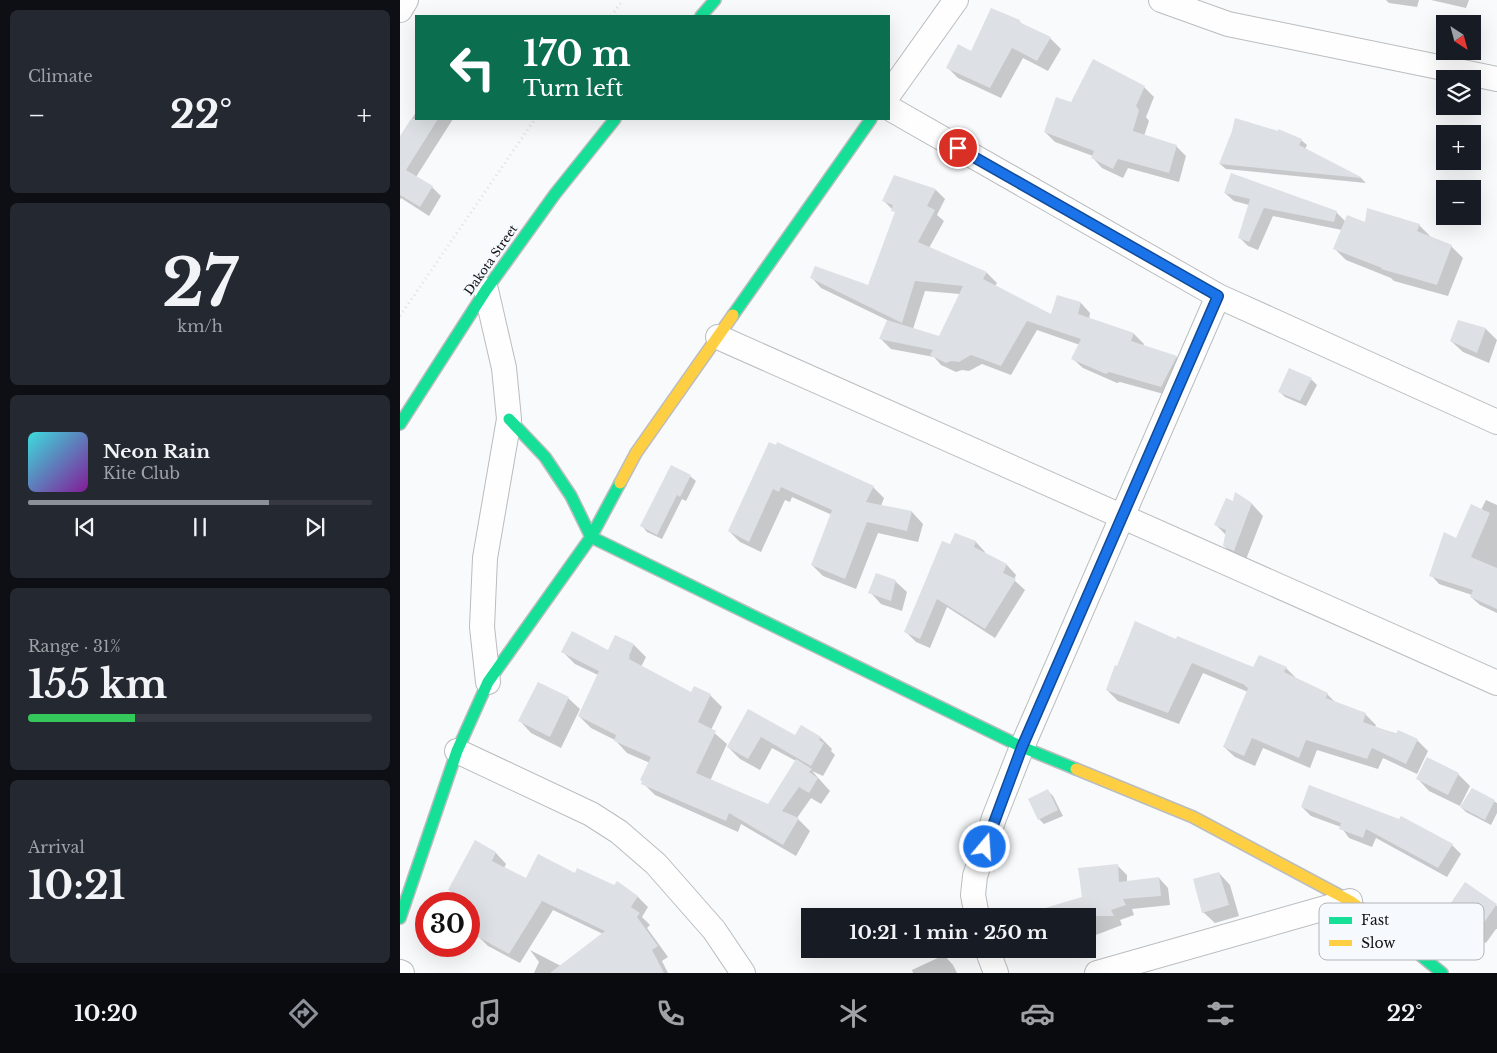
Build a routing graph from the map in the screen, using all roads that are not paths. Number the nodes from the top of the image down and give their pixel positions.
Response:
1 (715, 0) edge
2 (956, 0) edge
3 (1161, 0) edge
4 (702, 15) edge
5 (1497, 79) edge
6 (890, 93) edge
7 (890, 109) edge
8 (614, 120) edge
9 (870, 120) edge
10 (486, 290) junction
11 (1218, 296) junction
12 (718, 337) junction
13 (509, 419) junction
14 (1497, 422) edge
15 (400, 424) edge
16 (1123, 517) junction
17 (591, 537) junction
18 (488, 682) junction
19 (1497, 683) edge
20 (1022, 747) junction
21 (456, 751) junction
22 (1350, 901) junction
23 (1343, 903) edge
24 (1353, 903) edge
25 (975, 908) edge
26 (1319, 910) edge
27 (400, 918) edge
28 (990, 958) edge
29 (1426, 960) edge
30 (743, 973) edge
31 (996, 973) edge
32 (1097, 973) edge
33 (1442, 973) edge

1 - 4 street
2 - 6 street
3 - 5 street
7 - 11 street
8 - 10 street, Dakota Street
9 - 12 street
10 - 13 street
10 - 15 street, Dakota Street
11 - 14 street
11 - 16 street
12 - 16 street
12 - 17 street
13 - 17 street
13 - 18 street
16 - 19 street
16 - 20 street
17 - 18 street
17 - 20 street
18 - 21 street
20 - 22 street
20 - 25 street
21 - 27 street
21 - 30 street
22 - 23 street
22 - 24 street
26 - 32 street
28 - 31 street
29 - 33 street

